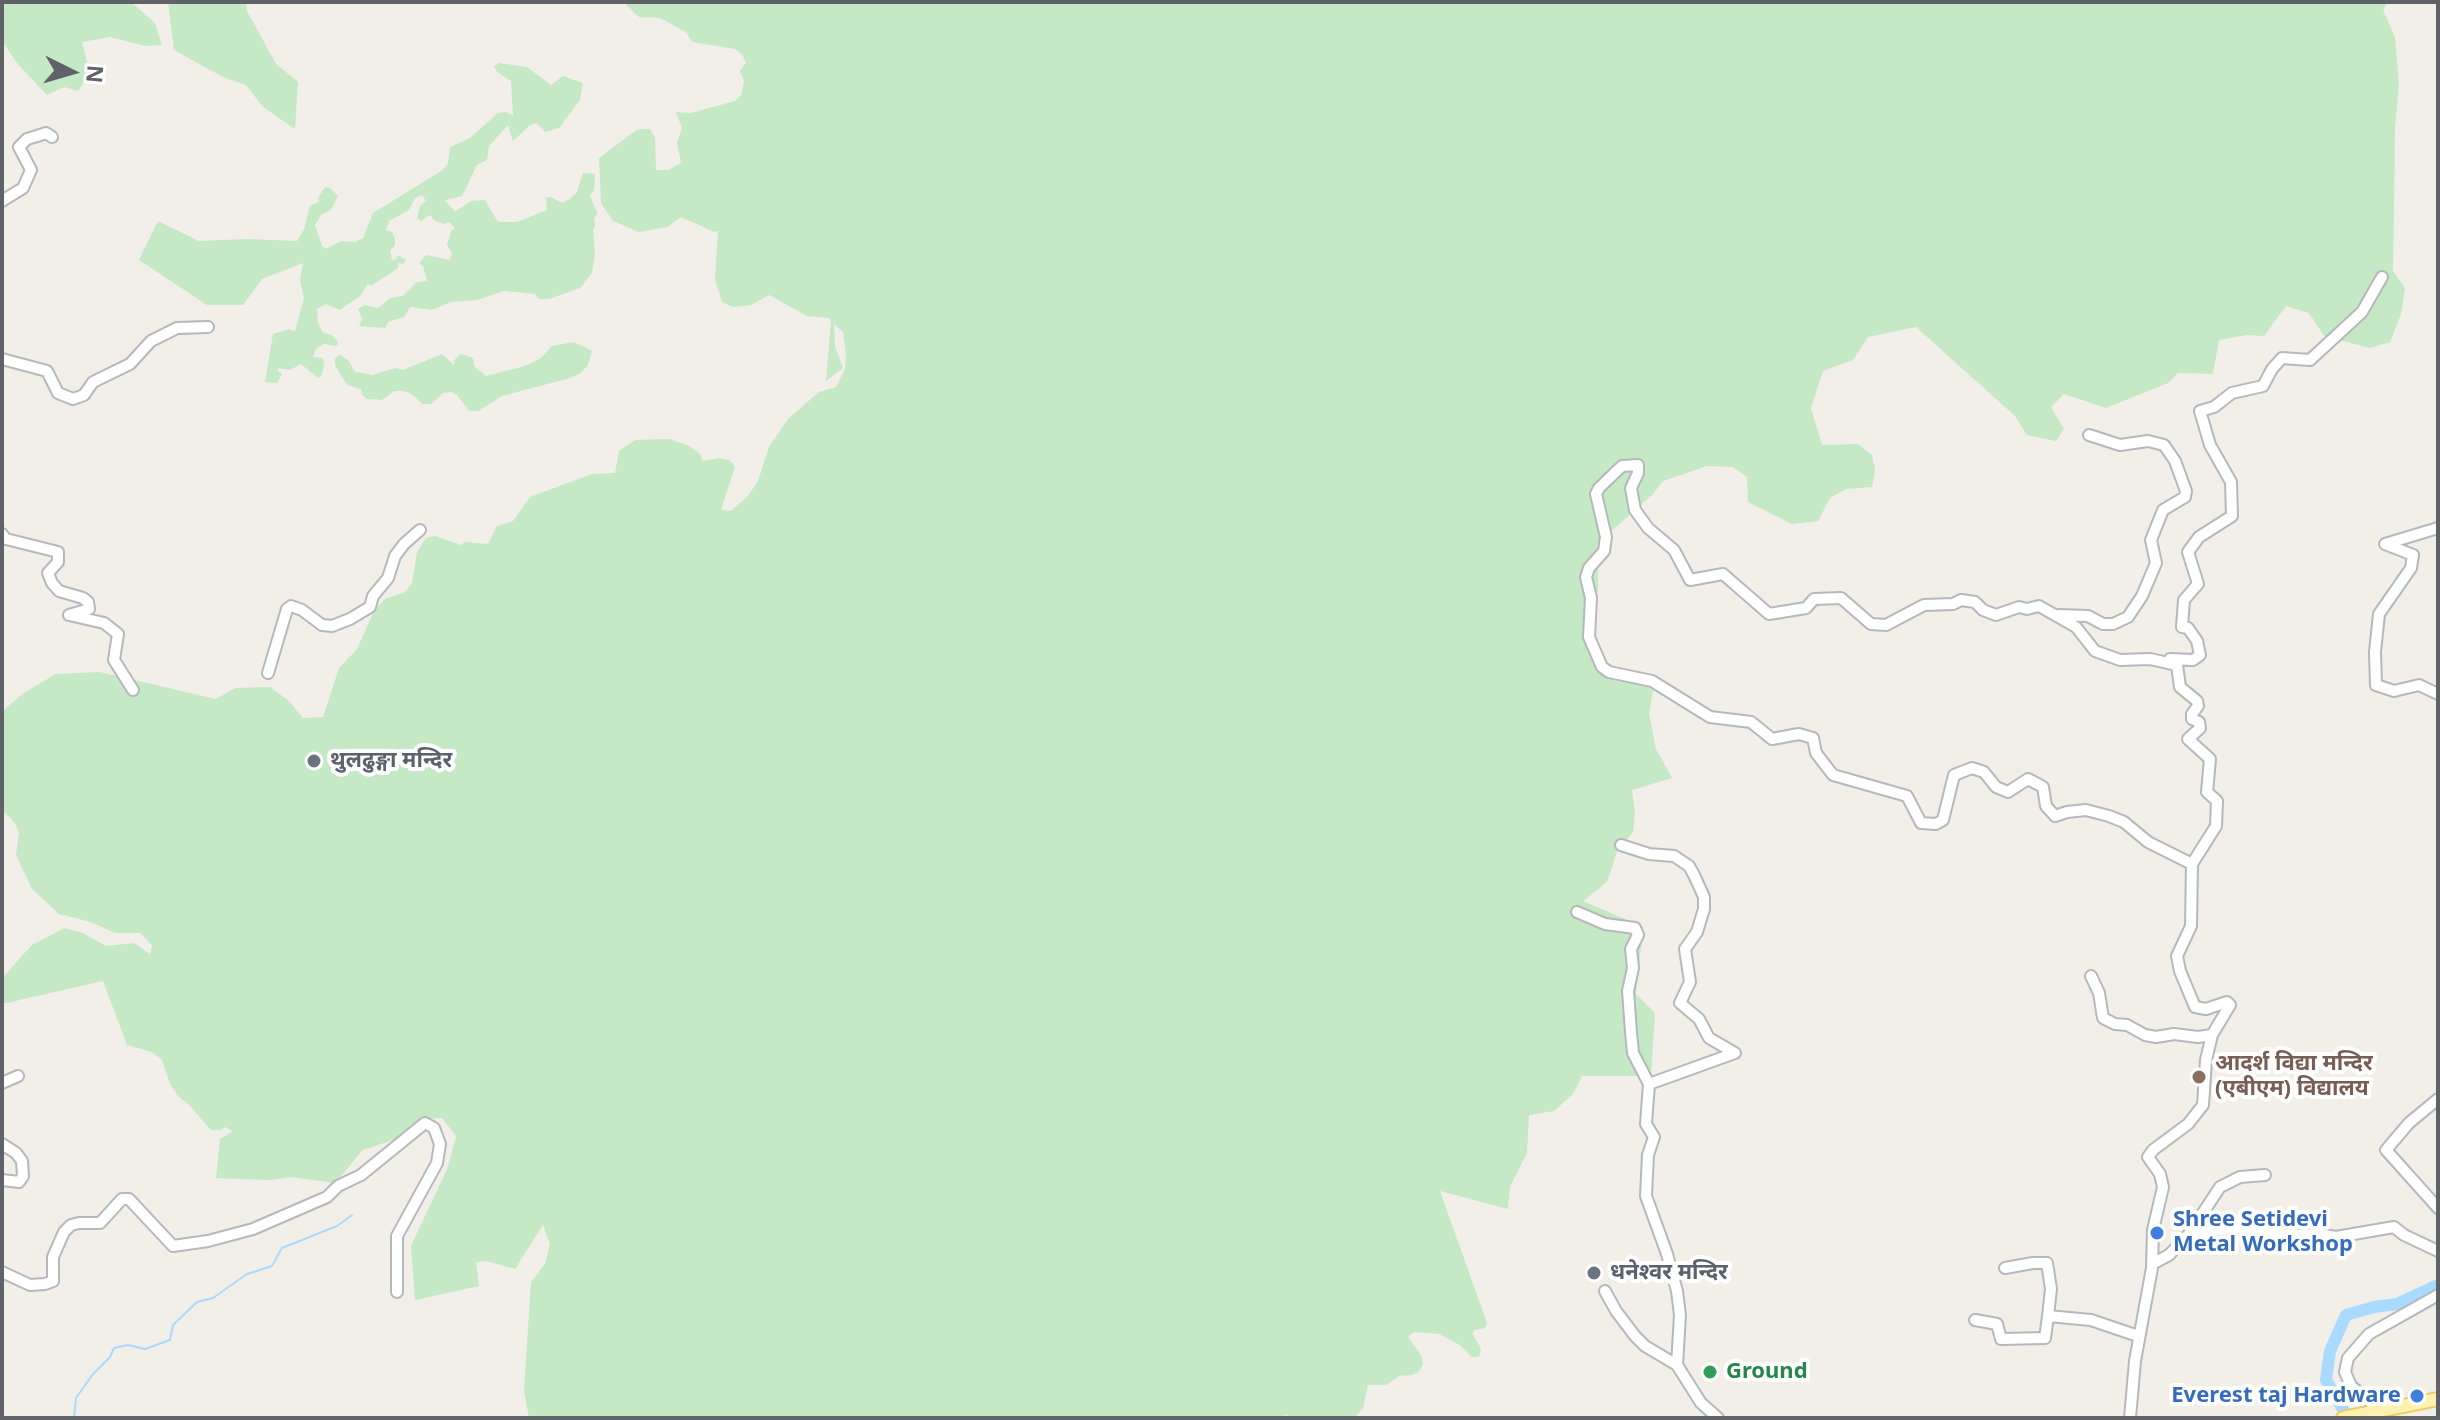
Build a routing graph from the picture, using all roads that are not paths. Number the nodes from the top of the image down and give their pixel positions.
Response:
1 (52, 137) dead end
2 (2, 201) edge
3 (2382, 277) dead end
4 (208, 327) dead end
5 (2, 359) edge
6 (2089, 435) dead end
7 (2438, 528) edge
8 (420, 530) dead end
9 (2, 534) edge
10 (2057, 615) junction
11 (2150, 659) junction
12 (268, 673) dead end
13 (133, 690) dead end
14 (2438, 694) edge
15 (1621, 845) dead end
16 (2192, 864) junction
17 (1577, 912) dead end
18 (2091, 976) dead end
19 (2212, 1035) junction
20 (18, 1076) dead end
21 (2, 1083) edge
22 (1649, 1084) junction
23 (2438, 1099) edge
24 (2, 1144) edge
25 (2265, 1175) dead end
26 (2, 1180) edge
27 (2438, 1208) edge
28 (2189, 1234) junction
29 (2438, 1251) edge
30 (2152, 1264) junction
31 (2005, 1268) dead end
32 (2, 1272) edge
33 (1605, 1291) dead end
34 (397, 1292) dead end
35 (2438, 1295) edge
36 (2048, 1316) junction
37 (1975, 1320) dead end
38 (2138, 1336) junction
39 (1677, 1365) junction
40 (2438, 1399) edge
41 (2374, 1413) edge
42 (1718, 1418) edge
43 (2130, 1418) edge
44 (2343, 1418) edge

1 - 2 street
3 - 11 street
4 - 5 street
6 - 10 street
7 - 14 street
8 - 12 street
9 - 13 street
10 - 11 street
10 - 16 street
11 - 16 street
15 - 22 street
16 - 19 street
17 - 22 street
18 - 19 street
19 - 30 street
20 - 21 street
22 - 39 street
23 - 27 street
24 - 26 street
25 - 28 street
28 - 29 street
28 - 30 street
30 - 38 street
31 - 36 street
32 - 34 street
33 - 39 street
35 - 41 street
36 - 37 street
36 - 38 street
38 - 43 street
39 - 42 street
40 - 41 main road
41 - 44 main road

